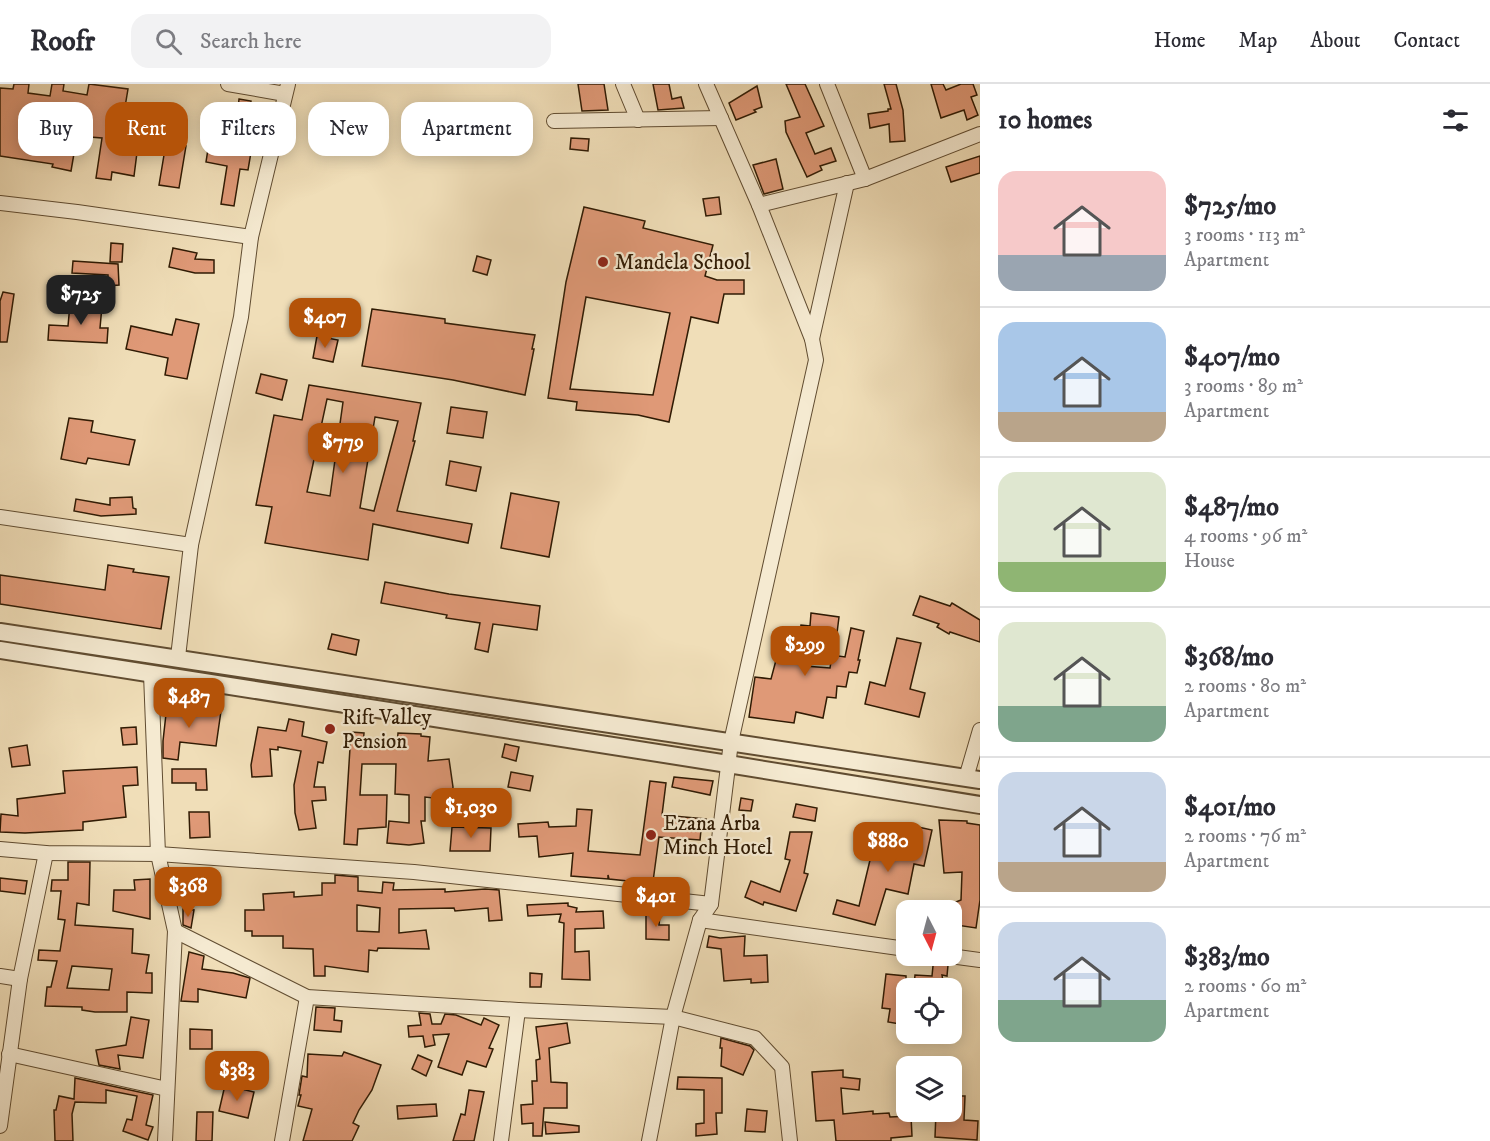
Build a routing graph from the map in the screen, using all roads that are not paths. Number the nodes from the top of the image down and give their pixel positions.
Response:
1 (228, 84) edge
2 (623, 84) edge
3 (706, 84) edge
4 (827, 84) edge
5 (286, 89) edge
6 (721, 118) junction
7 (638, 120) junction
8 (554, 121) dead end
9 (980, 134) edge
10 (865, 179) junction
11 (847, 183) junction
12 (0, 203) edge
13 (759, 205) junction
14 (251, 237) junction
15 (812, 339) junction
16 (0, 517) edge
17 (191, 546) junction
18 (0, 632) edge
19 (0, 650) edge
20 (178, 657) junction
21 (151, 674) junction
22 (980, 730) edge
23 (731, 742) junction
24 (728, 764) junction
25 (973, 779) edge
26 (980, 805) edge
27 (0, 849) edge
28 (46, 853) junction
29 (158, 854) junction
30 (711, 904) junction
31 (700, 920) junction
32 (175, 931) junction
33 (896, 948) edge
34 (962, 958) edge
35 (980, 960) edge
36 (0, 976) edge
37 (20, 979) junction
38 (307, 997) junction
39 (518, 1010) junction
40 (673, 1017) junction
41 (9, 1054) junction
42 (166, 1089) junction
43 (0, 1126) edge
44 (165, 1141) edge
45 (282, 1141) edge
46 (501, 1141) edge
47 (649, 1141) edge
48 (790, 1141) edge

1 - 5 street
2 - 7 street
3 - 6 street
4 - 10 street
5 - 14 street
6 - 7 street
6 - 13 street
7 - 8 street
9 - 10 street
10 - 11 street
11 - 13 street
11 - 15 street
12 - 14 street
13 - 15 street
14 - 17 street
15 - 23 street
16 - 17 street
17 - 20 street
18 - 20 street
19 - 21 street
20 - 23 street
21 - 24 street
21 - 29 street
22 - 25 street
23 - 24 street
23 - 25 street
24 - 26 street
24 - 30 street
27 - 28 street
28 - 29 street
28 - 37 street
29 - 30 street
29 - 32 street
30 - 31 street
31 - 33 street
31 - 40 street
32 - 38 street
32 - 42 street
34 - 35 street
36 - 37 street
37 - 41 street
38 - 39 street
38 - 45 street
39 - 40 street
39 - 46 street
40 - 47 street
40 - 48 street
41 - 42 street
41 - 43 street
42 - 44 street

